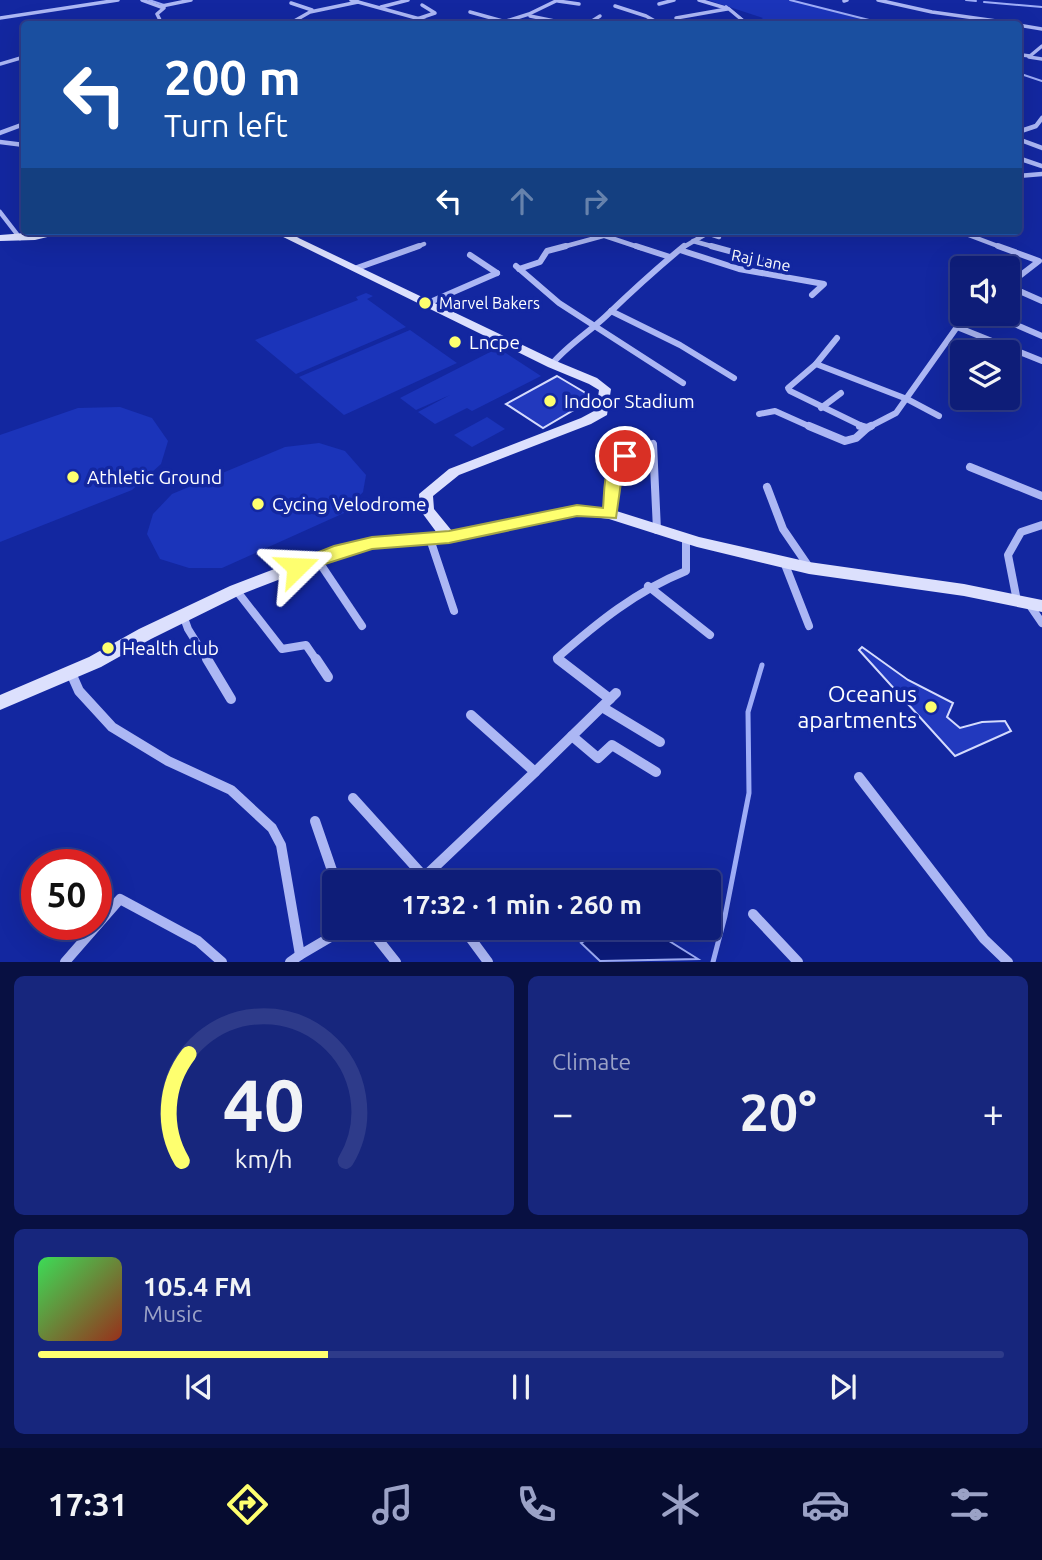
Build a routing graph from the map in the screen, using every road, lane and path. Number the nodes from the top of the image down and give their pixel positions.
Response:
1 (116, 0) edge
2 (142, 0) edge
3 (191, 0) edge
4 (351, 0) edge
5 (377, 0) edge
6 (408, 0) edge
7 (674, 0) edge
8 (699, 0) edge
9 (878, 0) edge
10 (558, 1) edge
11 (291, 3) dead end
12 (360, 3) junction
13 (659, 4) dead end
14 (163, 5) junction
15 (422, 5) dead end
16 (579, 5) dead end
17 (615, 6) dead end
18 (10, 7) dead end
19 (377, 8) junction
20 (729, 9) junction
21 (315, 11) junction
22 (470, 12) dead end
23 (932, 12) junction
24 (18, 16) junction
25 (530, 16) junction
26 (600, 16) dead end
27 (918, 16) dead end
28 (1011, 16) dead end
29 (0, 18) edge
30 (676, 18) dead end
31 (418, 19) junction
32 (511, 20) joint
33 (160, 21) edge
34 (295, 21) edge
35 (411, 21) edge
36 (426, 21) edge
37 (502, 21) edge
38 (514, 21) edge
39 (554, 21) edge
40 (592, 21) edge
41 (655, 21) edge
42 (743, 21) edge
43 (995, 21) edge
44 (1004, 21) edge
45 (1022, 26) edge
46 (1042, 29) edge
47 (1042, 46) edge
48 (1022, 55) dead end
49 (1029, 57) junction
50 (21, 58) edge
51 (1042, 60) edge
52 (0, 64) edge
53 (1042, 118) edge
54 (21, 125) edge
55 (1029, 129) junction
56 (1022, 131) edge
57 (0, 133) edge
58 (1042, 133) edge
59 (1022, 140) edge
60 (0, 142) edge
61 (21, 145) edge
62 (1042, 148) edge
63 (1022, 159) edge
64 (1042, 166) edge
65 (1042, 174) edge
66 (1022, 176) edge
67 (0, 212) edge
68 (40, 235) edge
69 (286, 235) edge
70 (298, 235) edge
71 (703, 235) edge
72 (715, 235) edge
73 (604, 236) joint
74 (969, 236) edge
75 (291, 237) junction
76 (719, 237) dead end
77 (0, 238) edge
78 (20, 238) junction
79 (692, 241) junction
80 (424, 244) dead end
81 (680, 250) junction
82 (470, 255) dead end
83 (670, 257) junction
84 (1040, 261) edge
85 (777, 264) dead end
86 (357, 268) junction
87 (1020, 276) edge
88 (1020, 291) edge
89 (812, 295) dead end
90 (1042, 301) edge
91 (428, 303) junction
92 (611, 311) junction
93 (594, 324) junction
94 (1019, 326) edge
95 (957, 327) joint
96 (1042, 336) edge
97 (837, 338) dead end
98 (1042, 361) edge
99 (552, 364) junction
100 (816, 364) junction
101 (734, 378) dead end
102 (683, 383) dead end
103 (841, 393) dead end
104 (907, 399) junction
105 (821, 408) junction
106 (759, 414) dead end
107 (939, 416) dead end
108 (867, 428) junction
109 (970, 467) dead end
110 (767, 488) dead end
111 (1042, 496) edge
112 (610, 514) junction
113 (1042, 525) edge
114 (657, 530) junction
115 (449, 537) junction
116 (430, 539) junction
117 (687, 539) junction
118 (317, 559) junction
119 (784, 561) junction
120 (809, 568) junction
121 (648, 586) junction
122 (236, 590) junction
123 (1029, 603) edge
124 (454, 611) dead end
125 (183, 615) junction
126 (1042, 623) edge
127 (362, 626) dead end
128 (809, 626) dead end
129 (710, 635) dead end
130 (71, 673) junction
131 (328, 677) dead end
132 (231, 699) dead end
133 (0, 703) edge
134 (602, 707) junction
135 (471, 715) dead end
136 (572, 736) junction
137 (660, 742) dead end
138 (535, 772) junction
139 (656, 772) dead end
140 (859, 777) dead end
141 (353, 798) dead end
142 (316, 821) dead end
143 (332, 870) edge
144 (416, 870) edge
145 (435, 870) edge
146 (753, 914) dead end
147 (326, 940) edge
148 (379, 940) edge
149 (472, 940) edge
150 (295, 958) edge
151 (65, 961) edge
152 (222, 961) edge
153 (397, 961) edge
154 (488, 961) edge
155 (798, 961) edge
156 (1008, 961) edge

1 - 24 street
2 - 14 street
3 - 14 street
4 - 12 street
5 - 12 street
6 - 19 street
7 - 13 street
8 - 20 street
9 - 23 street
10 - 16 street
10 - 25 street
11 - 21 street
12 - 19 street
12 - 21 street
14 - 33 street
15 - 31 street
17 - 41 street
18 - 24 street
19 - 31 street
20 - 30 street
20 - 42 street
21 - 34 street
22 - 37 street
23 - 27 street
23 - 43 street
24 - 29 street
25 - 32 street
25 - 39 street
26 - 40 street
28 - 44 street
31 - 35 street
31 - 36 street
32 - 38 street
45 - 46 street
47 - 49 street
48 - 49 street
49 - 51 street
50 - 52 street
53 - 55 street
54 - 57 street
55 - 56 street
55 - 58 street
59 - 62 street
60 - 61 street
63 - 64 street
65 - 66 street
67 - 78 street
68 - 78 street
69 - 75 street
70 - 75 street
71 - 79 street
72 - 76 street
73 - 83 street
73 - 93 street
74 - 84 street
75 - 86 street
77 - 78 street
79 - 81 street
79 - 85 street
80 - 86 street
81 - 83 street
81 - 89 street, Raj Lane
82 - 91 street
83 - 92 street
84 - 87 street
86 - 91 street
88 - 90 street
91 - 99 street
92 - 93 street
92 - 101 street
93 - 99 street
93 - 102 street
94 - 96 street
95 - 98 street
95 - 104 street
97 - 100 street
99 - 115 street
100 - 104 street
100 - 105 street
103 - 105 street
104 - 107 street
104 - 108 street
105 - 108 street
106 - 108 street
109 - 111 street
110 - 120 street
112 - 114 street
112 - 114 street
112 - 115 street
113 - 123 street
114 - 117 street
115 - 116 street
116 - 118 street
116 - 124 street
117 - 119 street
117 - 121 street
118 - 122 street
118 - 127 street
119 - 120 street
119 - 128 street
120 - 123 street
121 - 129 street
121 - 134 street
122 - 125 street
122 - 131 street
123 - 126 street
125 - 130 street
125 - 132 street
130 - 133 street
130 - 150 street
134 - 136 street
134 - 137 street
135 - 138 street
136 - 138 street
136 - 139 street
138 - 145 street
140 - 156 street
141 - 144 street
142 - 143 street
146 - 155 street
147 - 150 street
148 - 153 street
149 - 154 street
151 - 152 street

